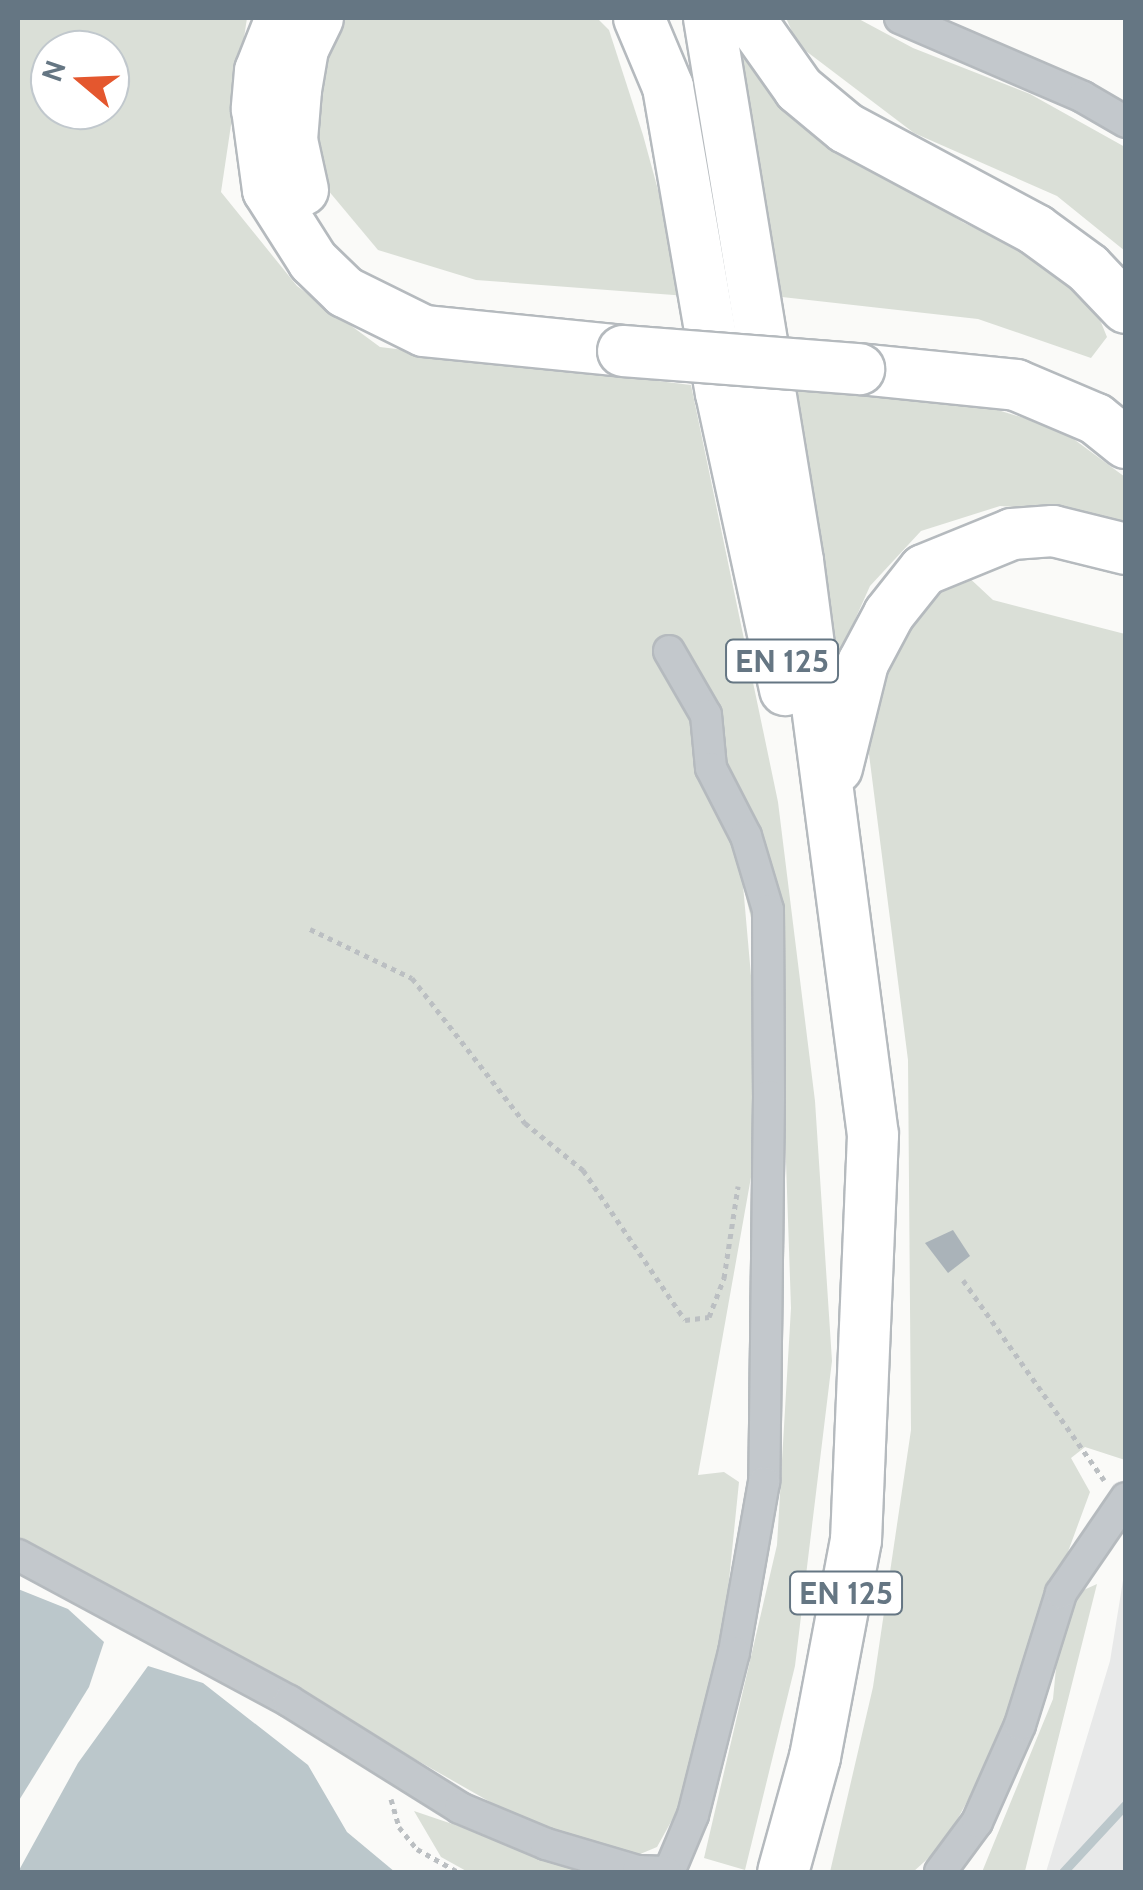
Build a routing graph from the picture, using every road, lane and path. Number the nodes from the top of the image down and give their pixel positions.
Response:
1 (281, 18) edge
2 (318, 18) edge
3 (639, 18) edge
4 (678, 18) edge
5 (708, 18) edge
6 (748, 18) edge
7 (900, 18) edge
8 (1126, 122) edge
9 (1126, 308) edge
10 (627, 335) junction
11 (858, 353) junction
12 (1126, 407) edge
13 (1126, 443) edge
14 (1126, 549) edge
15 (669, 651) dead end
16 (789, 709) junction
17 (830, 798) junction
18 (310, 930) dead end
19 (765, 1179) junction
20 (963, 1280) dead end
21 (869, 1307) junction
22 (1124, 1499) edge
23 (18, 1554) edge
24 (393, 1771) junction
25 (458, 1872) edge
26 (667, 1872) edge
27 (783, 1872) edge
28 (940, 1872) edge

1 - 10 main road
2 - 10 main road
3 - 16 main road
4 - 16 main road, EN 125
5 - 17 main road, EN 125
6 - 9 main road
7 - 8 street
10 - 11 main road, bridge
11 - 12 main road
11 - 13 main road
14 - 17 main road
15 - 19 street
16 - 21 main road, EN 125
17 - 21 main road, EN 125
18 - 19 path
19 - 26 street
20 - 22 path
21 - 27 main road, EN 125
22 - 28 street
23 - 24 street
24 - 25 path
24 - 26 street

